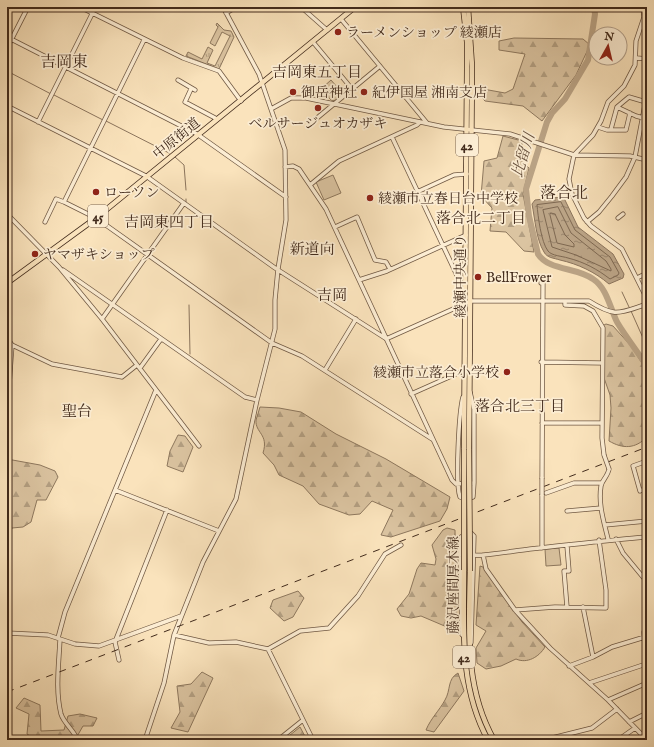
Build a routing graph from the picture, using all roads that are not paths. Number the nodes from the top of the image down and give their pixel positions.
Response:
1 (28, 7) edge
2 (223, 7) edge
3 (236, 7) edge
4 (301, 7) edge
5 (356, 7) edge
6 (463, 7) edge
7 (468, 7) edge
8 (82, 8) edge
9 (644, 8) edge
10 (226, 13) junction
11 (92, 14) junction
12 (341, 19) junction
13 (327, 30) junction
14 (7, 37) edge
15 (11, 39) junction
16 (144, 40) junction
17 (313, 42) junction
18 (7, 48) edge
19 (637, 58) junction
20 (647, 59) edge
21 (380, 66) junction
22 (65, 67) junction
23 (178, 80) dead end
24 (263, 84) junction
25 (352, 89) junction
26 (118, 94) junction
27 (647, 94) edge
28 (241, 100) junction
29 (646, 102) edge
30 (335, 103) junction
31 (7, 106) edge
32 (617, 107) junction
33 (271, 109) junction
34 (630, 114) junction
35 (645, 118) edge
36 (217, 119) junction
37 (38, 122) junction
38 (420, 122) junction
39 (311, 123) dead end
40 (427, 124) junction
41 (598, 127) junction
42 (470, 130) junction
43 (611, 130) junction
44 (197, 134) junction
45 (392, 137) junction
46 (91, 148) junction
47 (574, 155) junction
48 (636, 157) junction
49 (647, 160) edge
50 (285, 167) junction
51 (467, 174) junction
52 (146, 176) junction
53 (310, 185) junction
54 (417, 192) junction
55 (286, 197) junction
56 (64, 202) junction
57 (184, 203) junction
58 (7, 214) edge
59 (623, 214) dead end
60 (96, 218) junction
61 (618, 218) dead end
62 (45, 222) dead end
63 (587, 222) junction
64 (334, 227) junction
65 (466, 235) junction
66 (443, 245) junction
67 (47, 255) junction
68 (147, 256) junction
69 (59, 267) junction
70 (278, 269) junction
71 (390, 269) junction
72 (647, 273) edge
73 (637, 278) junction
74 (359, 280) junction
75 (7, 282) edge
76 (541, 283) dead end
77 (466, 284) junction
78 (647, 299) edge
79 (542, 301) junction
80 (565, 301) junction
81 (468, 302) junction
82 (647, 304) edge
83 (112, 305) junction
84 (102, 319) junction
85 (356, 319) junction
86 (7, 338) edge
87 (161, 339) junction
88 (386, 339) junction
89 (272, 343) junction
90 (12, 345) junction
91 (541, 362) junction
92 (602, 362) junction
93 (138, 367) junction
94 (325, 370) junction
95 (465, 370) junction
96 (156, 390) junction
97 (467, 392) junction
98 (411, 394) junction
99 (257, 400) junction
100 (7, 414) edge
101 (542, 423) junction
102 (602, 423) junction
103 (432, 439) junction
104 (199, 446) dead end
105 (466, 449) joint
106 (647, 461) edge
107 (474, 483) junction
108 (601, 483) junction
109 (459, 484) junction
110 (647, 488) edge
111 (116, 490) junction
112 (544, 494) junction
113 (601, 508) junction
114 (167, 510) junction
115 (567, 510) dead end
116 (647, 517) edge
117 (605, 525) junction
118 (219, 531) junction
119 (647, 537) edge
120 (608, 539) junction
121 (616, 539) junction
122 (599, 540) junction
123 (401, 546) dead end
124 (566, 546) junction
125 (542, 548) junction
126 (454, 554) dead end
127 (460, 555) junction
128 (474, 555) junction
129 (483, 555) junction
130 (467, 571) junction
131 (647, 582) edge
132 (567, 607) junction
133 (583, 607) junction
134 (515, 610) junction
135 (181, 616) junction
136 (647, 623) edge
137 (7, 633) edge
138 (174, 635) junction
139 (645, 637) junction
140 (59, 638) junction
141 (115, 642) junction
142 (464, 646) junction
143 (268, 650) junction
144 (592, 657) junction
145 (469, 658) junction
146 (119, 660) dead end
147 (646, 664) edge
148 (569, 666) junction
149 (647, 678) edge
150 (589, 683) junction
151 (647, 683) edge
152 (608, 700) junction
153 (617, 709) junction
154 (647, 713) edge
155 (303, 720) junction
156 (629, 722) junction
157 (635, 728) junction
158 (558, 735) junction
159 (77, 740) edge
160 (145, 740) edge
161 (278, 740) edge
162 (313, 740) edge
163 (488, 740) edge
164 (494, 740) edge
165 (544, 740) edge
166 (562, 740) edge
167 (618, 740) edge
168 (647, 740) edge

1 - 15 street
2 - 10 street
3 - 10 street
4 - 13 street
5 - 12 main road, 中原街道 / 45
6 - 42 main road, 綾瀬中央通り / 42
7 - 42 main road, 綾瀬中央通り / 42
8 - 11 street
9 - 19 street
10 - 24 street
11 - 16 street
11 - 22 street
12 - 13 main road, 中原街道 / 45
12 - 21 street
13 - 17 main road, 中原街道 / 45
14 - 15 street
15 - 18 street
15 - 22 street
16 - 26 street
16 - 28 street
17 - 24 main road, 中原街道 / 45
17 - 25 street
19 - 20 street
19 - 41 street
21 - 25 street
21 - 40 street
22 - 26 street
22 - 37 street
23 - 36 street
24 - 28 main road, 中原街道 / 45
24 - 33 street
25 - 30 street
26 - 44 street
26 - 46 street
27 - 29 street
28 - 36 main road, 中原街道 / 45
29 - 32 street
29 - 35 street
30 - 33 street
30 - 38 street
30 - 39 street
31 - 37 street
32 - 34 street
32 - 43 street
33 - 50 street
34 - 35 street
34 - 43 street
35 - 48 street
36 - 44 main road, 中原街道 / 45
37 - 46 street
38 - 40 street
38 - 45 street
40 - 42 street
41 - 43 street
41 - 47 street
42 - 47 street
42 - 51 main road, 綾瀬中央通り / 42
42 - 81 main road, 綾瀬中央通り / 42
44 - 52 main road, 中原街道 / 45
44 - 55 street
45 - 53 street
45 - 54 street
46 - 52 street
46 - 56 street
47 - 48 street
47 - 63 street
48 - 49 street
48 - 63 street
50 - 53 street
50 - 55 street
51 - 54 street
51 - 65 main road, 綾瀬中央通り / 42
52 - 57 street
52 - 60 main road, 中原街道 / 45
53 - 64 street
54 - 66 street
55 - 70 street
56 - 60 street
56 - 62 street
57 - 68 street
57 - 70 street
58 - 67 street
59 - 61 street
60 - 67 main road, 中原街道 / 45
60 - 68 street
63 - 73 street
64 - 71 street
64 - 74 street
65 - 66 street
65 - 77 main road, 綾瀬中央通り / 42
66 - 71 street
66 - 77 street
67 - 69 street
67 - 75 main road, 中原街道 / 45
68 - 83 street
68 - 89 street
69 - 83 street
69 - 84 street
70 - 85 street
70 - 89 street
71 - 74 street
72 - 73 street
73 - 78 street
74 - 88 street
76 - 79 street
77 - 81 main road, 綾瀬中央通り / 42
79 - 80 street
79 - 81 street
79 - 91 street
80 - 82 street
80 - 92 street
81 - 88 street
81 - 95 main road, 綾瀬中央通り / 42
81 - 97 main road, 綾瀬中央通り / 42
83 - 84 street
83 - 87 street
84 - 93 street
85 - 88 street
85 - 94 street
86 - 90 street
87 - 93 street
87 - 99 street
88 - 98 street
89 - 94 street
89 - 99 street
90 - 93 street
90 - 100 street
91 - 92 street
91 - 101 street
92 - 102 street
93 - 96 street
94 - 103 street
95 - 97 main road, 綾瀬中央通り / 42
95 - 98 street
96 - 104 street
96 - 111 street
97 - 105 main road, 綾瀬中央通り / 42
97 - 107 street
97 - 109 street
98 - 103 street
99 - 118 street
101 - 102 street
101 - 112 street, bridge
102 - 108 street, bridge
103 - 109 street
105 - 130 main road, 藤沢座間厚木線 / 42, bridge
106 - 110 street
107 - 109 street
107 - 109 street
108 - 112 street
108 - 113 street
111 - 114 street
111 - 140 street
112 - 125 street
113 - 115 street
113 - 117 street
114 - 118 street
114 - 141 street
116 - 117 street
117 - 120 street
118 - 135 street
119 - 121 street
120 - 121 street
120 - 122 street
121 - 131 street
122 - 124 street
122 - 133 street
123 - 143 street
124 - 125 street
124 - 132 street
125 - 129 street
126 - 127 street
127 - 128 street
127 - 128 street
127 - 142 street
128 - 129 street
128 - 145 street
129 - 134 street
130 - 142 main road, 藤沢座間厚木線 / 42
130 - 145 main road, 藤沢座間厚木線 / 42
132 - 133 street
132 - 134 street
133 - 144 street
134 - 148 street
135 - 138 street
135 - 141 street
136 - 139 street
137 - 140 street
138 - 143 street
138 - 160 street
139 - 144 street
139 - 147 street
140 - 141 street
140 - 159 street
141 - 146 street
142 - 163 main road, 藤沢座間厚木線 / 42
143 - 155 street
144 - 148 street
145 - 164 main road, 藤沢座間厚木線 / 42
147 - 149 street
147 - 150 street
148 - 150 street
150 - 152 street
151 - 152 street
152 - 153 street
153 - 156 street
153 - 158 street
154 - 156 street
155 - 161 street
155 - 162 street
156 - 157 street
157 - 167 street
157 - 168 street
158 - 165 street
158 - 166 street

